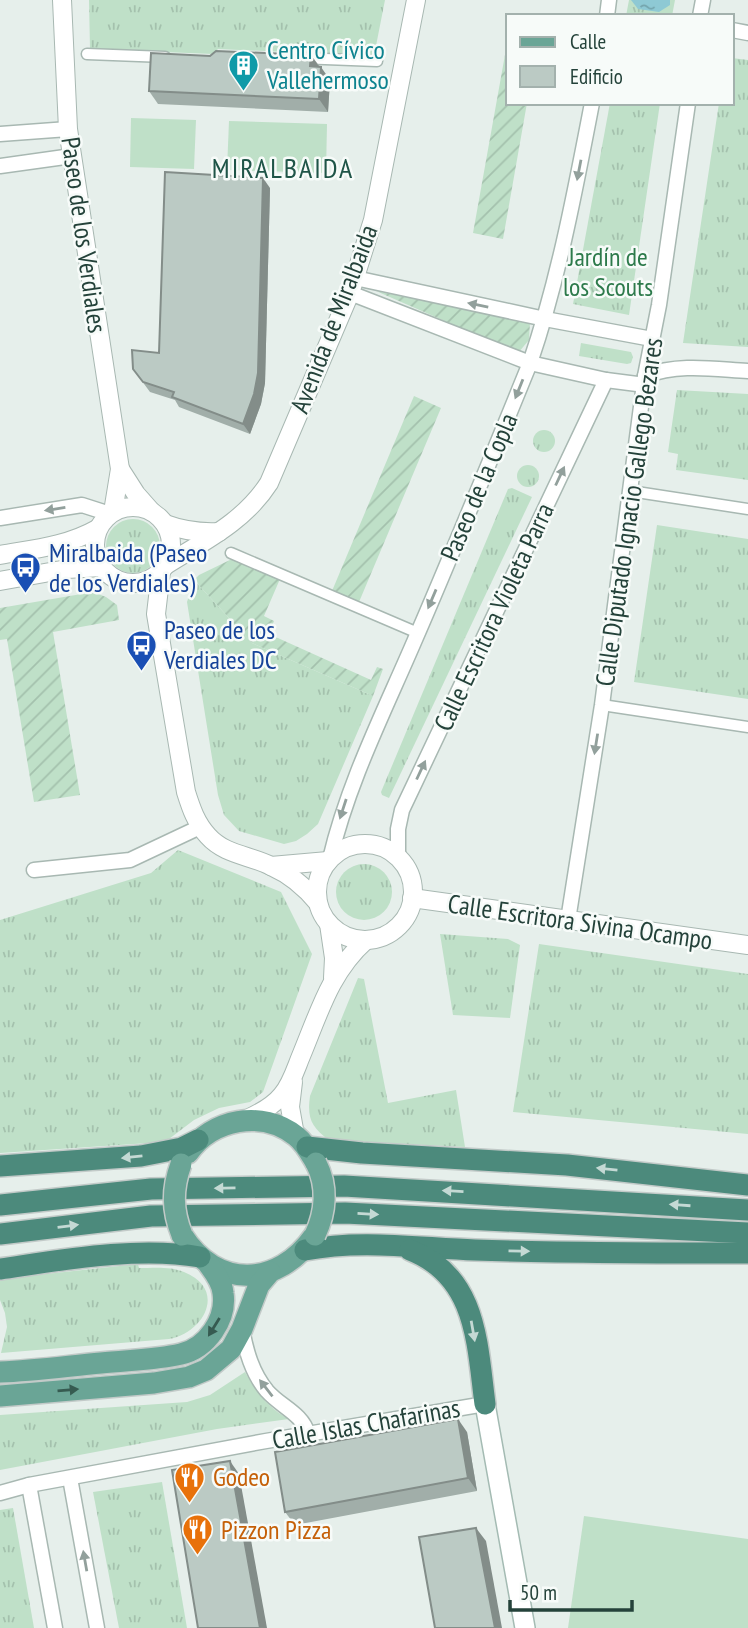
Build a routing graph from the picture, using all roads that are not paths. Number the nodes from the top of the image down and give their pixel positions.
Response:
1 (62, 0) edge
2 (416, 0) edge
3 (87, 54) dead end
4 (287, 57) edge
5 (175, 58) edge
6 (377, 61) dead end
7 (592, 105) edge
8 (688, 105) edge
9 (68, 129) junction
10 (0, 134) edge
11 (72, 156) junction
12 (0, 166) edge
13 (352, 286) junction
14 (545, 319) junction
15 (652, 339) junction
16 (530, 363) junction
17 (748, 371) edge
18 (606, 380) junction
19 (645, 380) junction
20 (120, 469) junction
21 (630, 492) junction
22 (748, 509) edge
23 (151, 511) junction
24 (111, 513) junction
25 (0, 518) edge
26 (165, 524) junction
27 (97, 529) junction
28 (219, 532) junction
29 (231, 554) dead end
30 (0, 555) edge
31 (101, 568) junction
32 (164, 568) junction
33 (0, 581) edge
34 (133, 584) junction
35 (156, 614) junction
36 (418, 633) junction
37 (601, 705) junction
38 (748, 727) edge
39 (201, 827) junction
40 (398, 858) junction
41 (329, 860) junction
42 (271, 866) junction
43 (34, 870) dead end
44 (412, 898) junction
45 (318, 903) junction
46 (568, 920) junction
47 (329, 924) junction
48 (366, 940) junction
49 (748, 945) edge
50 (333, 978) junction
51 (296, 1068) junction
52 (247, 1119) junction
53 (198, 1140) junction
54 (306, 1148) junction
55 (54, 1164) junction
56 (0, 1167) edge
57 (0, 1173) edge
58 (748, 1185) edge
59 (0, 1205) edge
60 (748, 1210) edge
61 (748, 1233) edge
62 (0, 1234) edge
63 (310, 1242) junction
64 (402, 1247) junction
65 (748, 1253) edge
66 (204, 1261) junction
67 (0, 1269) edge
68 (270, 1272) junction
69 (242, 1329) junction
70 (0, 1372) edge
71 (0, 1396) edge
72 (485, 1404) junction
73 (308, 1434) junction
74 (70, 1478) junction
75 (29, 1485) junction
76 (0, 1493) edge
77 (55, 1628) edge
78 (97, 1628) edge
79 (525, 1628) edge

1 - 9 street, Paseo de los Verdiales
2 - 13 street, Avenida de Miralbaida
3 - 5 street
4 - 6 street
7 -> 14 street, Paseo de la Copla
8 - 15 street, Calle Diputado Ignacio Gallego Bezares
9 - 10 street
9 - 11 street, Paseo de los Verdiales
11 - 12 street
11 - 20 street, Paseo de los Verdiales
14 -> 13 street
13 - 16 street
13 - 28 street, Avenida de Miralbaida
14 - 15 street
14 - 16 street, Paseo de la Copla
15 - 19 street, Calle Diputado Ignacio Gallego Bezares
16 - 18 street
16 -> 36 street, Paseo de la Copla
17 - 19 street
18 - 19 street
40 -> 18 street, Calle Escritora Violeta Parra
19 - 21 street, Calle Diputado Ignacio Gallego Bezares
20 - 23 street, Paseo de los Verdiales
20 - 24 street, Paseo de los Verdiales
21 - 22 street
21 - 37 street, Calle Diputado Ignacio Gallego Bezares
23 - 24 street
23 - 26 street
24 -> 25 street
24 - 27 street
26 - 28 street
26 - 32 street
27 - 30 street
27 - 31 street
28 - 32 street, Avenida de Miralbaida
29 - 36 street
31 - 33 street
31 - 34 street
32 - 34 street
32 - 35 street
34 - 35 street
35 - 39 street
36 -> 41 street, Paseo de la Copla
37 - 38 street
37 -> 46 street, Calle Diputado Ignacio Gallego Bezares
39 - 42 street
39 - 43 street
40 - 41 street
40 - 44 street
41 - 42 street
41 - 45 street
42 - 45 street
44 - 46 street, Calle Escritora Sivina Ocampo
44 - 48 street
45 - 47 street
46 - 49 street, Calle Escritora Sivina Ocampo
47 - 48 street
47 - 50 street
48 - 50 street
50 - 51 street
51 - 52 street
51 - 54 street
52 - 53 main road
52 - 54 main road
53 -> 55 highway
53 - 66 main road, bridge
58 -> 54 highway
54 - 63 main road, bridge
55 - 56 highway
55 - 57 highway
60 -> 59 highway
62 -> 61 highway
63 - 64 highway
63 - 68 main road
64 -> 65 highway
64 -> 72 highway
66 - 67 highway
66 - 68 main road
66 -> 70 main road
68 - 69 main road
71 -> 69 main road
73 -> 69 street
72 - 73 street, Calle Islas Chafarinas
72 - 79 main road
73 - 74 street, Calle Islas Chafarinas
74 - 75 street, Calle Islas Chafarinas
78 -> 74 street
75 - 76 street, Calle Islas Chafarinas
75 - 77 street

